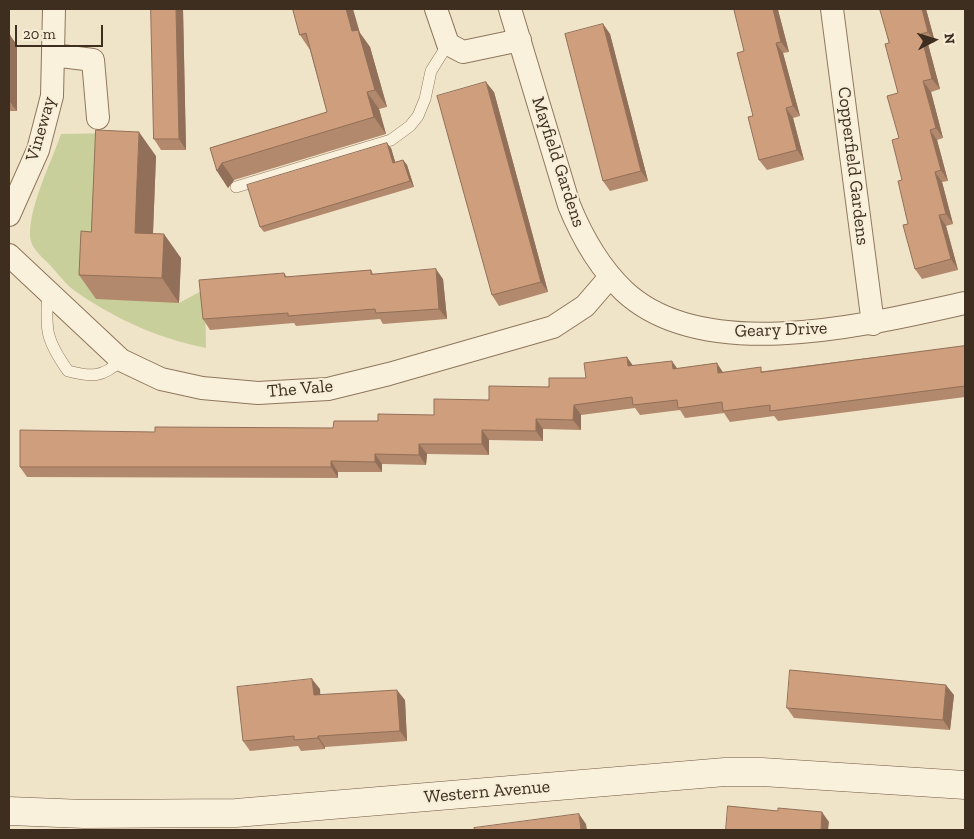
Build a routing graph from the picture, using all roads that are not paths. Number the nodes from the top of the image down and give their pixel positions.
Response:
1 (54, 9) edge
2 (436, 9) edge
3 (510, 9) edge
4 (832, 9) edge
5 (520, 40) junction
6 (448, 44) junction
7 (54, 55) junction
8 (98, 118) dead end
9 (236, 187) dead end
10 (9, 215) edge
11 (9, 255) edge
12 (610, 277) junction
13 (48, 292) junction
14 (965, 303) edge
15 (873, 324) junction
16 (121, 360) junction
17 (965, 785) edge
18 (9, 811) edge

1 - 7 street, Vineway
2 - 6 street
3 - 5 street, Mayfield Gardens
4 - 15 street, Copperfield Gardens
5 - 6 street
5 - 12 street, Mayfield Gardens
6 - 9 lane
7 - 8 street
7 - 10 street, Vineway
11 - 13 street, The Vale
12 - 15 street, Geary Drive
12 - 16 street, The Vale
13 - 16 street, The Vale
13 - 16 lane
14 - 15 street, Geary Drive
17 - 18 street, Western Avenue

